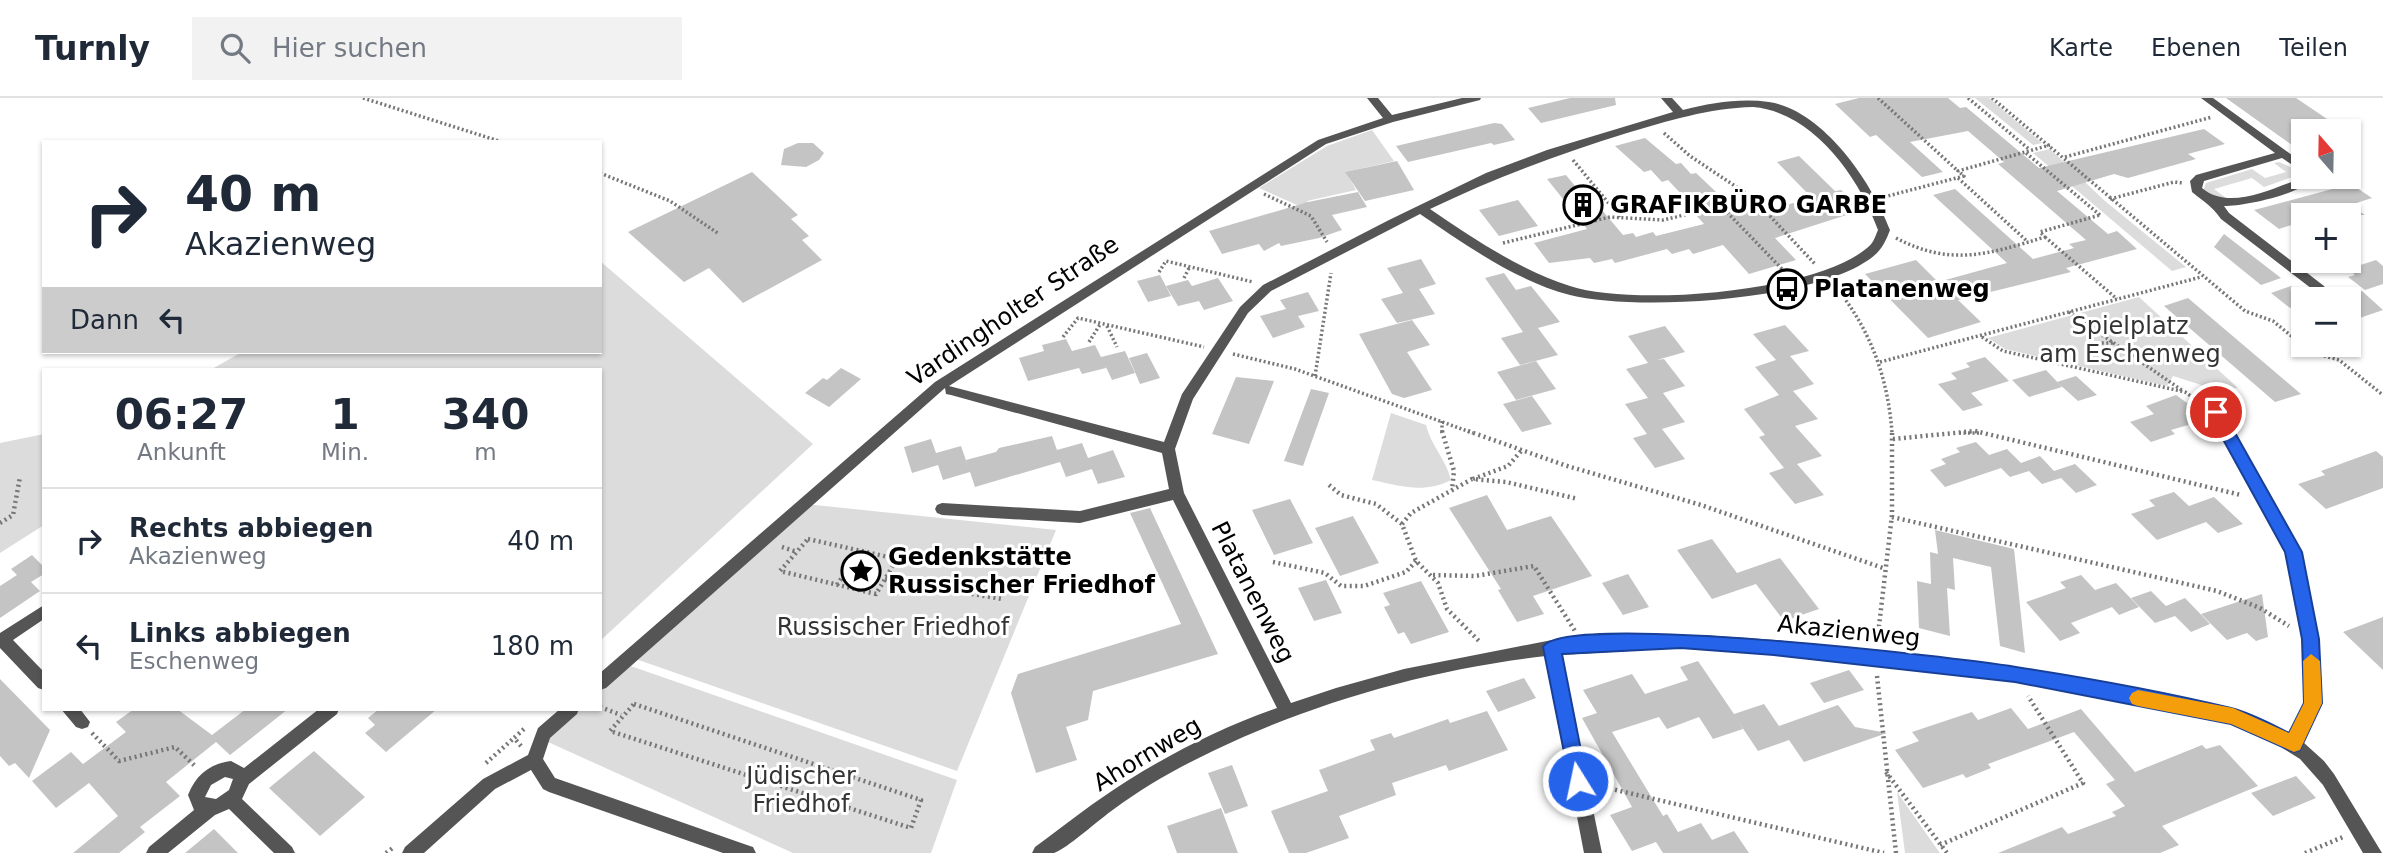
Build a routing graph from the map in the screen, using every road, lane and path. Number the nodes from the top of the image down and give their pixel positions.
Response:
1 (363, 98) edge
2 (1372, 98) edge
3 (1476, 98) edge
4 (1666, 98) edge
5 (1786, 98) edge
6 (1878, 98) edge
7 (1968, 98) edge
8 (1992, 98) edge
9 (2206, 98) edge
10 (1773, 105) junction
11 (2227, 113) junction
12 (1681, 114) junction
13 (1390, 119) junction
14 (1652, 122) junction
15 (496, 140) edge
16 (2050, 145) junction
17 (1563, 149) junction
18 (2031, 151) junction
19 (2025, 153) junction
20 (2284, 154) junction
21 (2064, 157) junction
22 (2291, 159) edge
23 (1958, 171) junction
24 (602, 174) edge
25 (1958, 178) junction
26 (2195, 185) junction
27 (1249, 186) junction
28 (2291, 186) edge
29 (1753, 198) junction
30 (1873, 200) junction
31 (2109, 200) junction
32 (2214, 201) junction
33 (1721, 205) junction
34 (1422, 209) junction
35 (1620, 217) junction
36 (1884, 230) junction
37 (719, 234) dead end
38 (2045, 237) junction
39 (2028, 242) junction
40 (1482, 248) junction
41 (1334, 254) junction
42 (1190, 266) junction
43 (1159, 272) dead end
44 (1823, 274) junction
45 (2202, 277) junction
46 (1184, 278) dead end
47 (1794, 282) junction
48 (2317, 287) edge
49 (1267, 288) junction
50 (2117, 299) junction
51 (2068, 312) junction
52 (1101, 323) junction
53 (1107, 325) junction
54 (1982, 336) junction
55 (1063, 337) dead end
56 (1089, 342) dead end
57 (2114, 343) junction
58 (1117, 347) dead end
59 (1216, 350) junction
60 (2088, 354) dead end
61 (1880, 362) junction
62 (1315, 376) junction
63 (951, 390) dead end
64 (2185, 392) junction
65 (2383, 396) edge
66 (2216, 412) joint
67 (1442, 421) junction
68 (1893, 439) junction
69 (1167, 449) junction
70 (1522, 450) junction
71 (20, 477) dead end
72 (1472, 479) junction
73 (1329, 485) dead end
74 (1452, 491) junction
75 (1177, 494) junction
76 (1578, 499) dead end
77 (2266, 501) junction
78 (942, 509) dead end
79 (1892, 517) junction
80 (0, 523) edge
81 (1402, 524) junction
82 (761, 540) junction
83 (860, 550) junction
84 (797, 552) junction
85 (1416, 561) junction
86 (1273, 562) dead end
87 (1883, 568) junction
88 (1433, 575) junction
89 (885, 579) junction
90 (837, 585) junction
91 (1003, 599) dead end
92 (42, 612) edge
93 (2310, 639) junction
94 (1, 640) edge
95 (1583, 644) junction
96 (1552, 647) junction
97 (1494, 655) junction
98 (1877, 659) junction
99 (2015, 674) junction
100 (42, 680) edge
101 (602, 680) edge
102 (602, 708) edge
103 (71, 711) edge
104 (328, 711) edge
105 (569, 711) edge
106 (1287, 712) junction
107 (621, 715) junction
108 (82, 722) joint
109 (2294, 744) junction
110 (534, 760) junction
111 (1885, 771) junction
112 (208, 777) junction
113 (242, 780) junction
114 (1578, 781) junction
115 (230, 800) junction
116 (210, 808) junction
117 (2357, 831) junction
118 (1940, 845) junction
119 (155, 853) edge
120 (286, 853) edge
121 (411, 853) edge
122 (747, 853) edge
123 (1041, 853) edge
124 (1593, 853) edge
125 (1884, 853) edge
126 (1896, 853) edge
127 (1947, 853) edge
128 (2305, 853) edge
129 (2373, 853) edge

1 - 15 path
2 - 13 street
3 - 13 street, Vardingholter Straße
4 - 12 street
5 - 10 street
6 - 23 path
7 - 18 path
8 - 16 path
9 - 11 street
10 - 12 street
10 - 30 street
11 - 20 street
11 - 21 path
12 - 14 street
13 - 27 street, Vardingholter Straße
14 - 17 street
14 - 29 path
16 - 18 path
16 - 21 path
17 - 34 street
17 - 35 path
18 - 19 path
19 - 23 path
19 - 38 path
20 - 22 street
20 - 26 street
21 - 31 path
23 - 25 path
24 - 37 path
25 - 30 path
25 - 39 path
26 - 31 path
26 - 32 street
27 - 41 path
27 - 82 street, Vardingholter Straße
28 - 32 street
29 - 33 path
29 - 44 path
30 - 36 street
31 - 45 path
32 - 48 street
33 - 35 path
33 - 47 path
34 - 40 street
34 - 41 street
35 - 40 path
36 - 39 path
36 - 44 street
38 - 39 path
38 - 50 path
40 - 47 street
41 - 49 street
41 - 62 path
42 - 43 path
42 - 46 path
42 - 49 path
44 - 47 street
44 - 61 path
45 - 50 path
45 - 65 path
49 - 59 street
50 - 51 path
51 - 54 path
51 - 57 path
52 - 53 path
52 - 55 path
52 - 56 path
53 - 58 path
53 - 59 path
54 - 61 path
54 - 64 path
57 - 60 path
57 - 64 path
59 - 62 path
59 - 69 street
61 - 68 path
62 - 67 path
63 - 69 street
64 - 66 path
66 - 77 street
67 - 70 path
67 - 74 path
68 - 77 path
68 - 79 path
69 - 75 street, Platanenweg
70 - 72 path
70 - 87 path
71 - 80 path
72 - 74 path
72 - 76 path
73 - 81 path
74 - 81 path
75 - 78 street
75 - 106 street, Platanenweg
77 - 93 street
79 - 87 path
79 - 93 path
81 - 85 path
82 - 84 path
82 - 101 street, Vardingholter Straße
83 - 84 path
83 - 89 path
83 - 90 path
84 - 90 path
85 - 86 path
85 - 88 path
87 - 98 path
88 - 95 path
88 - 97 path
89 - 90 path
89 - 91 path
92 - 94 street
93 - 109 street
94 - 100 street
95 - 96 street, Akazienweg
95 - 98 street, Akazienweg
96 - 97 street, Akazienweg
96 - 114 street
97 - 106 street, Akazienweg
98 - 99 street, Akazienweg
98 - 111 path
99 - 109 street, Akazienweg
99 - 118 path
102 - 107 path
103 - 108 street
104 - 113 street
105 - 110 street
106 - 123 street, Ahornweg
107 - 107 path
108 - 112 path
109 - 117 street, Akazienweg
110 - 121 street
110 - 122 street
111 - 118 path
111 - 126 path
112 - 113 street
112 - 116 street
113 - 115 street
114 - 124 street
114 - 125 path
115 - 116 street
115 - 120 street
116 - 119 street
117 - 128 path
117 - 129 street, Akazienweg
118 - 127 path

